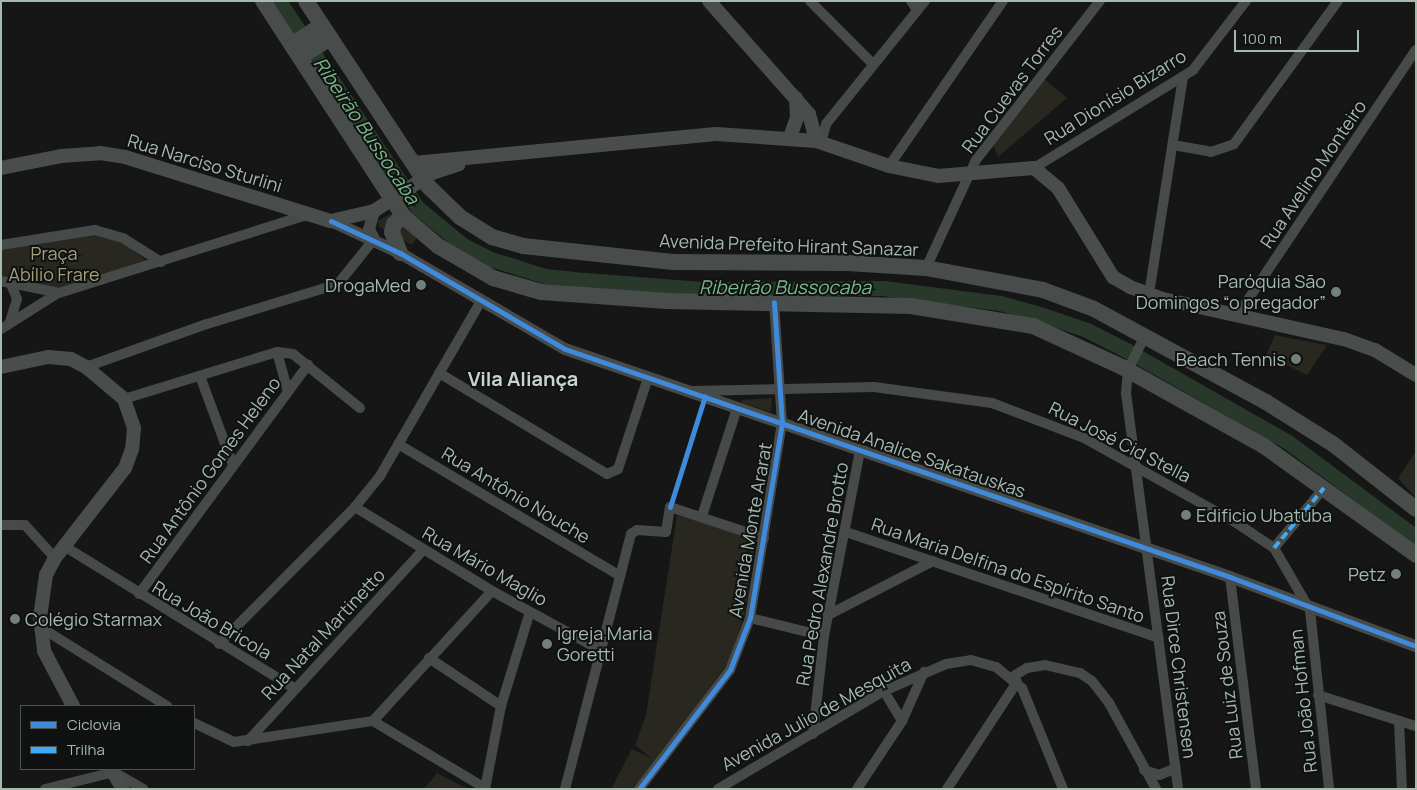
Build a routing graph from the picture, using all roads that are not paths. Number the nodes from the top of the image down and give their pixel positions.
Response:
1 (263, 1) edge
2 (306, 1) edge
3 (709, 1) edge
4 (810, 1) edge
5 (924, 1) edge
6 (1004, 1) edge
7 (1100, 1) edge
8 (1246, 1) edge
9 (1338, 1) edge
10 (914, 5) edge
11 (323, 33) junction
12 (298, 50) junction
13 (1416, 50) edge
14 (873, 64) junction
15 (1183, 77) junction
16 (796, 98) junction
17 (790, 137) junction
18 (818, 142) junction
19 (1173, 145) junction
20 (474, 158) junction
21 (414, 163) junction
22 (889, 166) junction
23 (1, 168) edge
24 (1034, 168) junction
25 (972, 173) junction
26 (417, 183) junction
27 (394, 198) junction
28 (374, 211) junction
29 (306, 215) junction
30 (403, 216) junction
31 (331, 221) junction
32 (374, 239) junction
33 (1, 245) edge
34 (400, 253) junction
35 (161, 262) junction
36 (926, 268) junction
37 (6, 282) edge
38 (59, 293) junction
39 (1148, 294) junction
40 (481, 301) junction
41 (774, 302) junction
42 (1237, 316) junction
43 (10, 322) junction
44 (1, 329) edge
45 (1142, 341) junction
46 (277, 352) junction
47 (308, 365) junction
48 (86, 367) junction
49 (1129, 367) junction
50 (1, 368) edge
51 (439, 373) junction
52 (1416, 375) edge
53 (200, 376) junction
54 (648, 378) junction
55 (780, 387) junction
56 (689, 391) junction
57 (288, 392) junction
58 (124, 398) junction
59 (360, 408) dead end
60 (738, 408) junction
61 (782, 423) junction
62 (398, 444) junction
63 (860, 450) junction
64 (233, 465) junction
65 (1136, 465) junction
66 (1324, 488) junction
67 (355, 507) junction
68 (1416, 509) edge
69 (702, 516) junction
70 (1, 525) edge
71 (846, 532) junction
72 (764, 538) junction
73 (64, 546) junction
74 (1274, 548) junction
75 (1148, 549) junction
76 (423, 550) junction
77 (1416, 555) edge
78 (54, 558) junction
79 (933, 561) junction
80 (618, 574) junction
81 (1230, 577) junction
82 (492, 591) junction
83 (138, 594) junction
84 (1310, 610) junction
85 (530, 612) junction
86 (828, 615) junction
87 (750, 618) junction
88 (40, 627) junction
89 (824, 636) junction
90 (1160, 638) junction
91 (219, 644) junction
92 (1416, 646) edge
93 (600, 650) junction
94 (429, 658) junction
95 (924, 672) junction
96 (1014, 680) junction
97 (294, 688) junction
98 (884, 691) junction
99 (1318, 695) junction
100 (72, 705) edge
101 (165, 705) edge
102 (501, 706) junction
103 (372, 721) junction
104 (902, 721) junction
105 (1399, 721) junction
106 (195, 724) edge
107 (1416, 726) edge
108 (813, 734) junction
109 (248, 741) junction
110 (1176, 768) junction
111 (112, 770) edge
112 (1143, 770) junction
113 (58, 787) edge
114 (485, 788) edge
115 (45, 789) edge
116 (123, 789) edge
117 (144, 789) edge
118 (565, 789) edge
119 (639, 789) edge
120 (718, 789) edge
121 (857, 789) edge
122 (947, 789) edge
123 (1063, 789) edge
124 (1156, 789) edge
125 (1178, 789) edge
126 (1256, 789) edge
127 (1329, 789) edge
128 (1402, 789) edge

1 - 12 main road
2 - 11 main road, Avenida Prefeito Hirant Sanazar
3 - 16 main road
4 - 14 street
5 - 10 street
6 - 22 street
7 - 25 street, Rua Cuevas Torres
8 - 15 street, Rua Dionísio Bizarro
9 - 19 street
10 - 14 street
11 - 12 main road
11 - 21 main road, Avenida Prefeito Hirant Sanazar
12 - 27 main road
13 - 42 street, Rua Avelino Monteiro
14 - 18 street
15 - 19 street
15 - 24 street, Rua Dionísio Bizarro
16 - 17 main road
16 - 18 main road
17 - 18 main road
17 - 20 main road
18 - 22 main road
19 - 39 street
20 - 21 main road
20 - 26 main road, Rua Narciso Sturlini
21 - 26 main road, Avenida Prefeito Hirant Sanazar
22 - 25 main road
23 - 29 main road, Rua Narciso Sturlini
24 - 25 main road
24 - 39 main road
25 - 36 street, Rua Cuevas Torres
26 - 27 main road, Rua Narciso Sturlini
26 - 36 main road, Avenida Prefeito Hirant Sanazar
27 - 28 main road, Rua Narciso Sturlini
27 - 30 main road
28 - 31 main road, Rua Narciso Sturlini
28 - 32 street
29 - 31 main road, Rua Narciso Sturlini
29 - 35 street
30 - 34 main road
30 - 41 main road
31 - 32 street, Avenida Analice Sakatauskas
32 - 34 street, Avenida Analice Sakatauskas
32 - 48 street
33 - 35 street
34 - 40 street, Avenida Analice Sakatauskas
35 - 38 street
36 - 45 main road, Avenida Prefeito Hirant Sanazar
37 - 38 street
37 - 43 street
38 - 43 street
39 - 42 main road
40 - 51 street
40 - 54 street, Avenida Analice Sakatauskas
41 - 49 main road
41 - 55 street, Avenida Monte Ararat
42 - 52 main road
43 - 44 street
45 - 49 street
45 - 68 main road, Avenida Prefeito Hirant Sanazar
46 - 47 street
46 - 53 street
46 - 57 street
47 - 57 street, Rua Antônio Gomes Heleno
47 - 59 street
48 - 50 main road
48 - 58 main road
49 - 65 street, Rua Dirce Christensen
49 - 66 main road
51 - 54 street
51 - 62 street
53 - 58 street
53 - 64 street
54 - 56 street, Avenida Analice Sakatauskas
55 - 56 street, Rua José Cid Stella
55 - 61 street, Avenida Monte Ararat
55 - 65 street, Rua José Cid Stella
56 - 60 street, Avenida Analice Sakatauskas
57 - 64 street, Rua Antônio Gomes Heleno
58 - 73 main road
60 - 61 street, Avenida Analice Sakatauskas
60 - 69 street
61 - 63 street, Avenida Analice Sakatauskas
61 - 72 street, Avenida Monte Ararat
62 - 67 street
62 - 80 street, Rua Antônio Nouche
63 - 71 street, Rua Pedro Alexandre Brotto
63 - 75 street, Avenida Analice Sakatauskas
64 - 83 street, Rua Antônio Gomes Heleno
65 - 74 street, Rua José Cid Stella
65 - 75 street, Rua Dirce Christensen
66 - 74 street
66 - 77 main road
67 - 76 street, Rua Mário Maglio
67 - 91 street
69 - 72 street
69 - 80 street
70 - 78 street
71 - 79 street, Rua Maria Delfina do Espírito Santo
71 - 86 street, Rua Pedro Alexandre Brotto
72 - 87 street, Avenida Monte Ararat
73 - 78 main road
73 - 83 street, Rua João Bricola
74 - 84 street, Rua José Cid Stella
75 - 81 street, Avenida Analice Sakatauskas
75 - 90 street, Rua Dirce Christensen
76 - 82 street, Rua Mário Maglio
76 - 97 street, Rua Natal Martinetto
78 - 88 main road
79 - 86 street
79 - 90 street, Rua Maria Delfina do Espírito Santo
80 - 93 street
81 - 84 street, Avenida Analice Sakatauskas
81 - 126 street, Rua Luiz de Souza
82 - 85 street, Rua Mário Maglio
82 - 94 street
83 - 91 street, Rua João Bricola
84 - 92 street, Avenida Analice Sakatauskas
84 - 99 street, Rua João Hofman
85 - 93 street, Rua Mário Maglio
85 - 102 street
86 - 89 street, Rua Pedro Alexandre Brotto
87 - 89 street
87 - 119 street, Avenida Monte Ararat
88 - 100 main road
88 - 101 street
89 - 108 street, Rua Pedro Alexandre Brotto
90 - 110 street, Rua Dirce Christensen
91 - 97 street, Rua João Bricola
93 - 118 street
94 - 102 street
94 - 103 street
95 - 96 street, Avenida Julio de Mesquita
95 - 98 street, Avenida Julio de Mesquita
95 - 104 street
96 - 112 street
96 - 122 street
96 - 123 street
97 - 109 street, Rua Natal Martinetto
98 - 104 street
98 - 108 street, Avenida Julio de Mesquita
99 - 105 street
99 - 127 street, Rua João Hofman
102 - 114 street
103 - 109 street
103 - 114 street
104 - 121 street
105 - 107 street
105 - 128 street
106 - 109 street
108 - 120 street, Avenida Julio de Mesquita
110 - 112 street
110 - 125 street, Rua Dirce Christensen
111 - 113 street
111 - 116 main road
111 - 117 street
112 - 124 street
113 - 115 street

